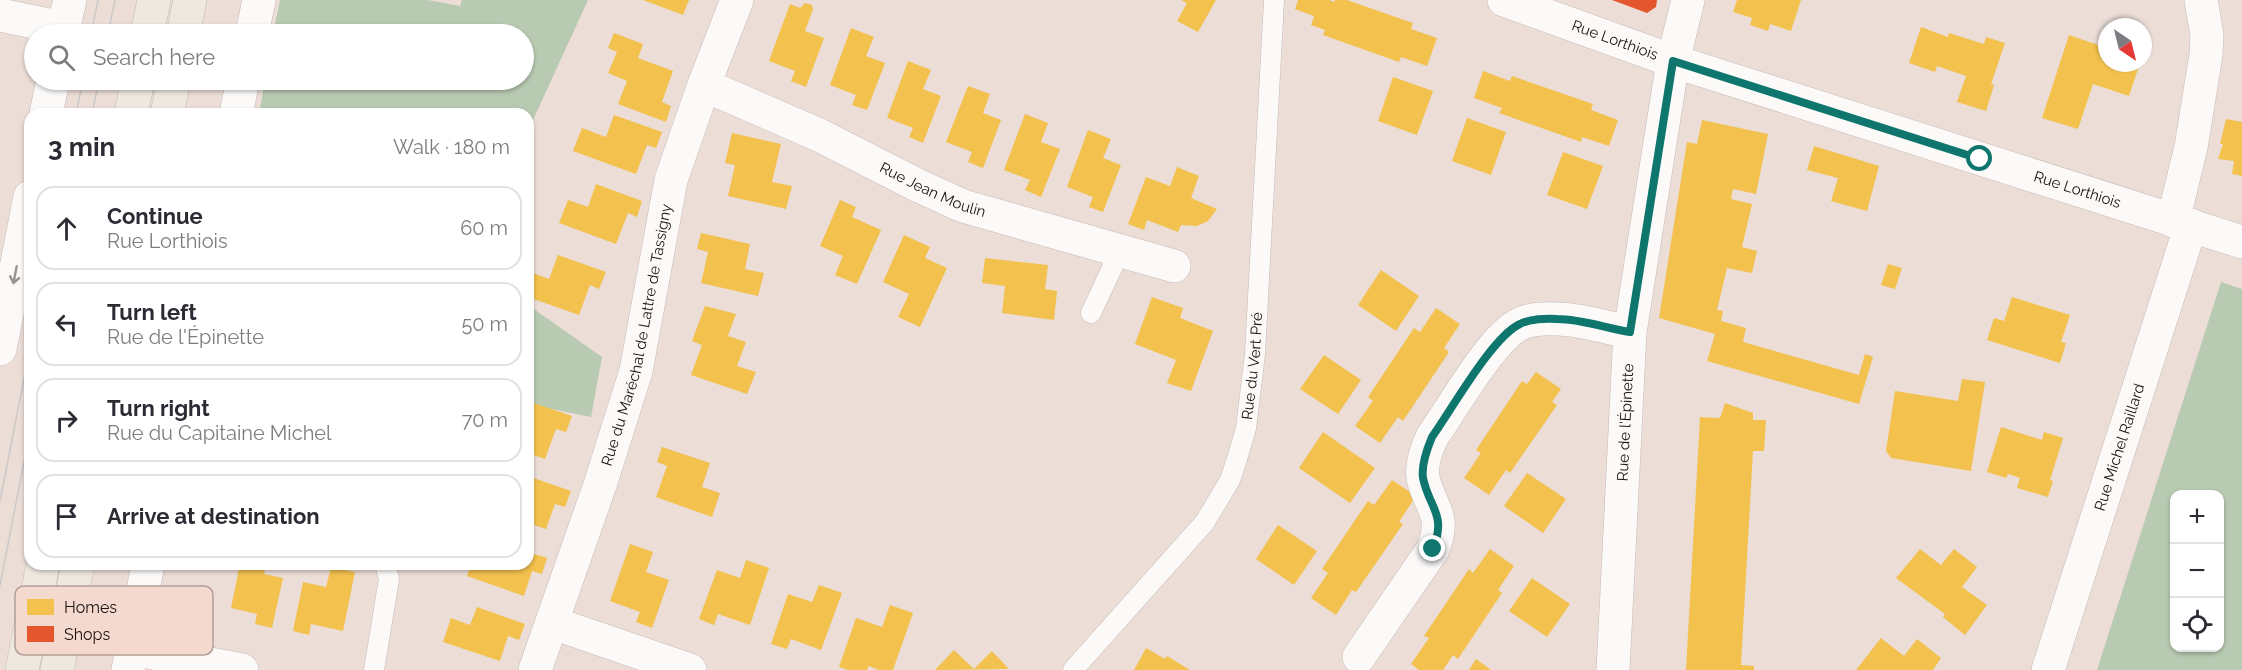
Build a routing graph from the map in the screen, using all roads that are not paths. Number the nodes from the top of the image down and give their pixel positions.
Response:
1 (154, 0) edge
2 (190, 0) edge
3 (259, 0) edge
4 (737, 0) edge
5 (1274, 0) edge
6 (1504, 0) edge
7 (1688, 0) edge
8 (2201, 0) edge
9 (0, 15) edge
10 (65, 21) edge
11 (149, 24) edge
12 (185, 24) edge
13 (254, 24) edge
14 (1673, 61) junction
15 (704, 85) junction
16 (51, 90) edge
17 (136, 90) edge
18 (172, 90) edge
19 (241, 90) edge
20 (47, 108) edge
21 (132, 108) edge
22 (168, 108) edge
23 (237, 108) edge
24 (2182, 223) junction
25 (24, 227) edge
26 (2242, 242) edge
27 (1120, 251) junction
28 (1174, 266) dead end
29 (1091, 314) dead end
30 (1630, 332) junction
31 (0, 349) edge
32 (42, 570) edge
33 (77, 570) edge
34 (147, 570) edge
35 (387, 570) edge
36 (39, 586) edge
37 (74, 586) edge
38 (144, 586) edge
39 (553, 623) junction
40 (25, 655) edge
41 (60, 655) edge
42 (1359, 657) dead end
43 (130, 659) edge
44 (22, 670) edge
45 (57, 670) edge
46 (242, 670) edge
47 (374, 670) edge
48 (535, 670) edge
49 (690, 670) edge
50 (1073, 670) edge
51 (1613, 670) edge
52 (2048, 670) edge

1 - 11 main road
2 - 12 main road
3 - 13 street
4 - 15 street, Rue du Maréchal de Lattre de Tassigny
5 - 50 lane, Rue du Vert Pré
6 - 14 street, Rue Lorthiois
7 - 14 street, Rue de l'Épinette
8 - 24 street
9 - 10 street
14 - 24 street, Rue Lorthiois
14 - 30 street, Rue de l'Épinette
15 - 27 street, Rue Jean Moulin
15 - 39 street, Rue du Maréchal de Lattre de Tassigny
16 - 20 street
17 - 21 main road
18 - 22 main road
19 - 23 street
24 - 26 street, Rue Lorthiois
24 - 52 street, Rue Michel Raillard
25 -> 31 street
27 - 28 street, Rue Jean Moulin
27 - 29 lane
30 - 42 street
30 - 51 street, Rue de l'Épinette
32 - 36 main road
33 - 37 main road
34 - 38 street
35 - 47 lane
39 - 48 street, Rue du Maréchal de Lattre de Tassigny
39 - 49 street
40 - 44 main road
41 - 45 main road
43 - 46 street

